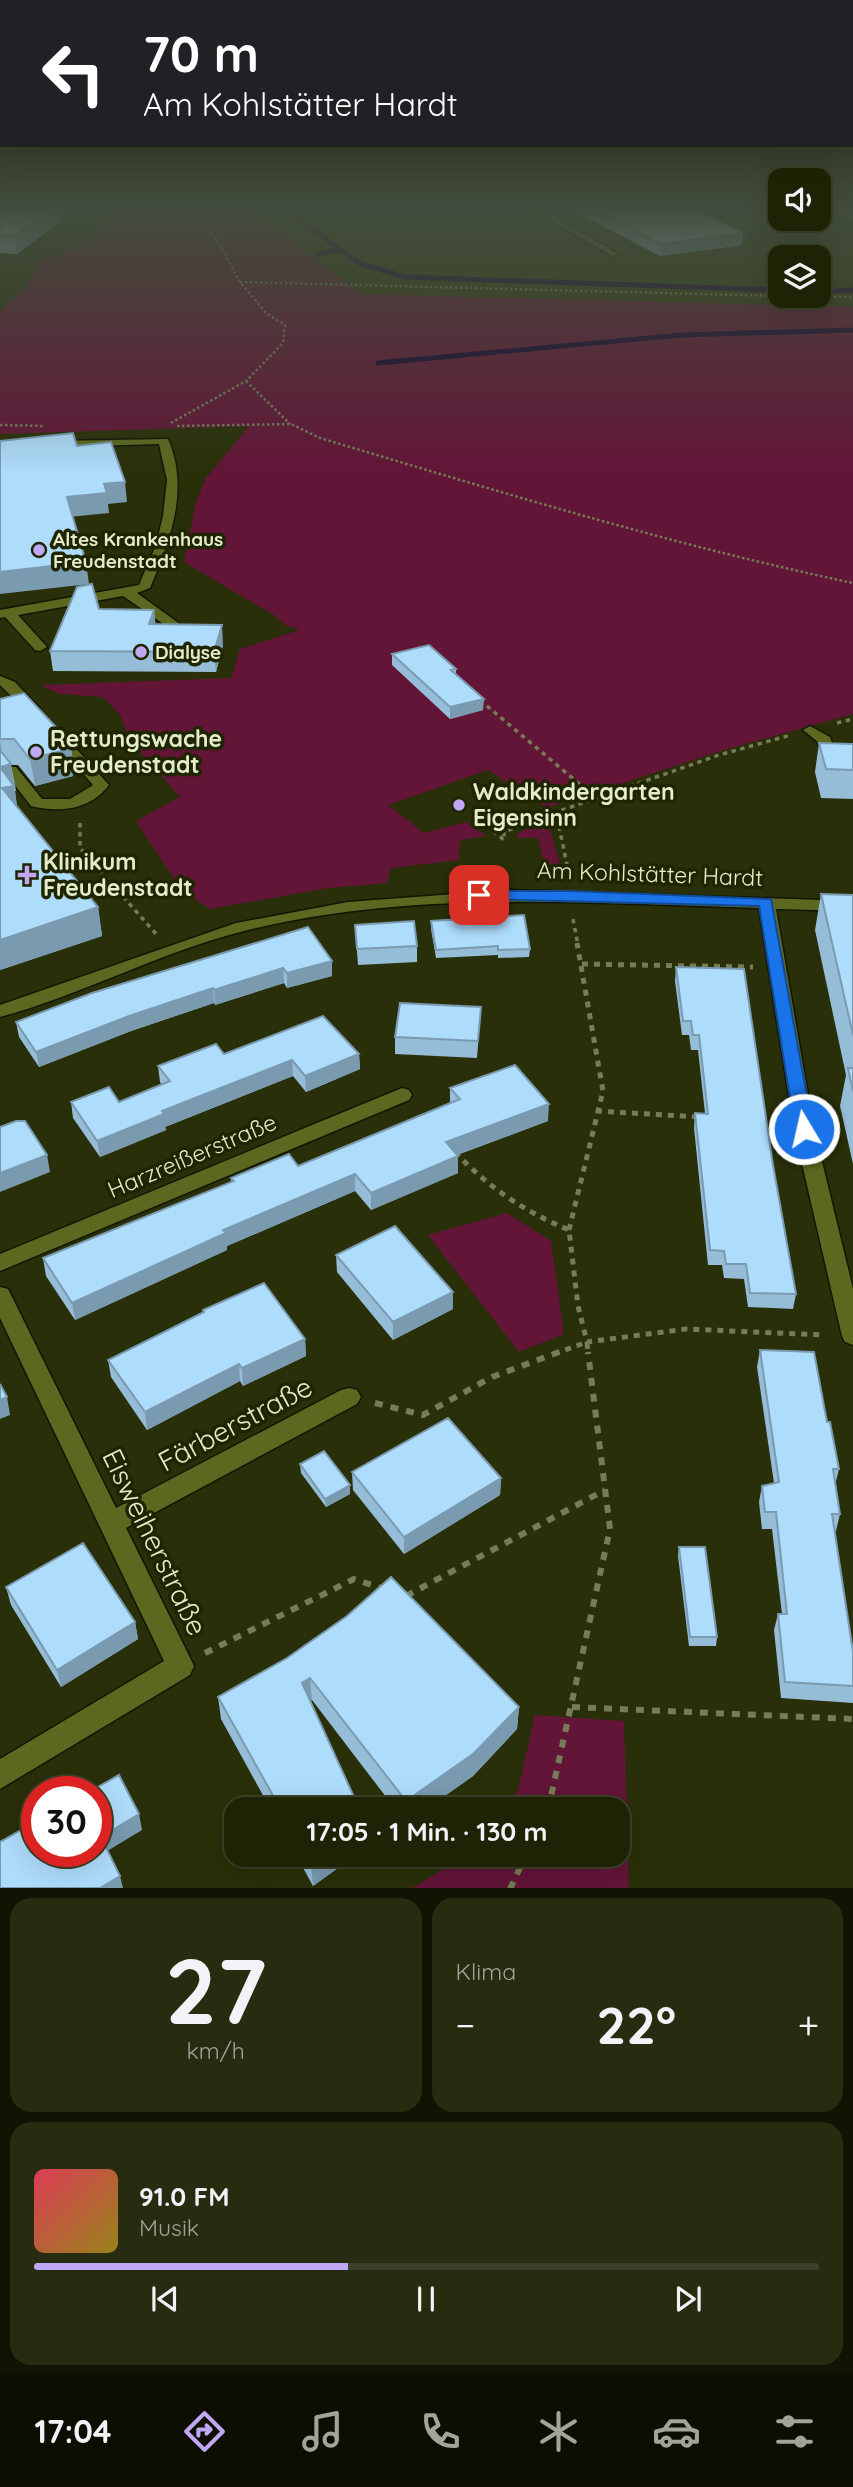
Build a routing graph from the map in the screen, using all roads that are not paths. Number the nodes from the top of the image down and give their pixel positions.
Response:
1 (41, 445) edge
2 (125, 591) junction
3 (4, 613) edge
4 (177, 627) edge
5 (40, 648) dead end
6 (0, 680) edge
7 (18, 694) junction
8 (0, 704) edge
9 (810, 730) road end
10 (853, 762) edge
11 (11, 770) dead end
12 (766, 902) junction
13 (853, 906) edge
14 (0, 1011) edge
15 (402, 1095) dead end
16 (0, 1263) edge
17 (0, 1295) edge
18 (846, 1336) edge
19 (349, 1397) road end
20 (112, 1523) junction
21 (0, 1775) edge

1 - 2 street
2 - 3 street
2 - 4 street
3 - 5 street
6 - 7 street
7 - 8 street
7 - 11 street
9 - 10 street
12 - 13 street, Am Kohlstätter Hardt
12 - 14 street, Am Kohlstätter Hardt
12 - 18 street
15 - 16 street, Harzreißerstraße
17 - 20 street, Eisweiherstraße
19 - 20 street, Färberstraße
20 - 21 street, Eisweiherstraße

